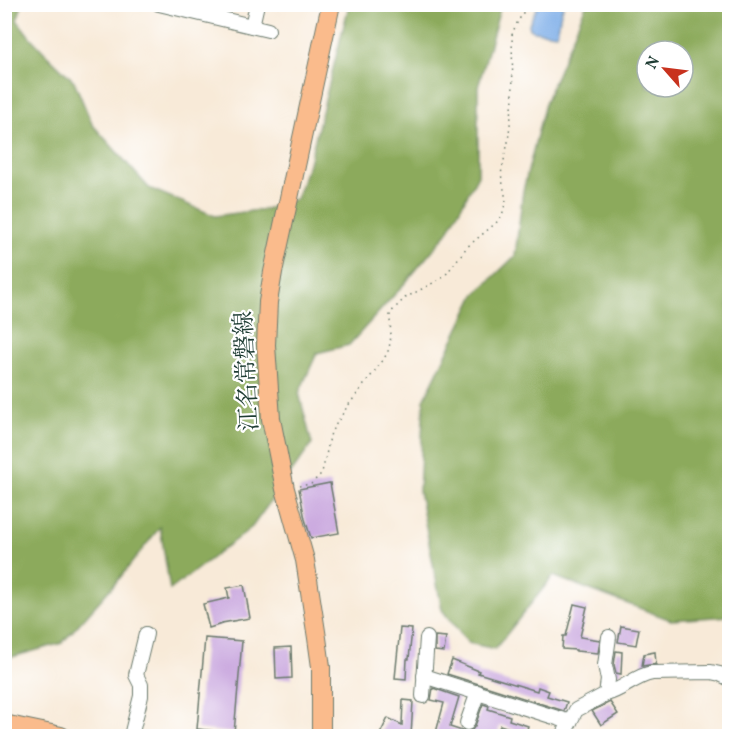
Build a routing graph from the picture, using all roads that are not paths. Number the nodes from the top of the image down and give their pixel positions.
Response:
1 (159, 4) edge
2 (257, 4) edge
3 (331, 4) edge
4 (252, 26) junction
5 (268, 30) dead end
6 (146, 634) dead end
7 (609, 637) dead end
8 (427, 638) dead end
9 (424, 676) junction
10 (729, 679) edge
11 (478, 693) junction
12 (606, 694) junction
13 (423, 696) dead end
14 (570, 722) junction
15 (467, 723) dead end
16 (4, 724) edge
17 (61, 736) edge
18 (130, 736) edge
19 (320, 736) edge
20 (563, 736) edge

1 - 4 street
2 - 4 street
3 - 19 main road, 江名常磐線
4 - 5 street
6 - 18 street
7 - 12 street
8 - 9 street
9 - 11 street
9 - 13 street
10 - 12 street
11 - 14 street
11 - 15 street
12 - 14 street
14 - 20 street
16 - 17 main road

